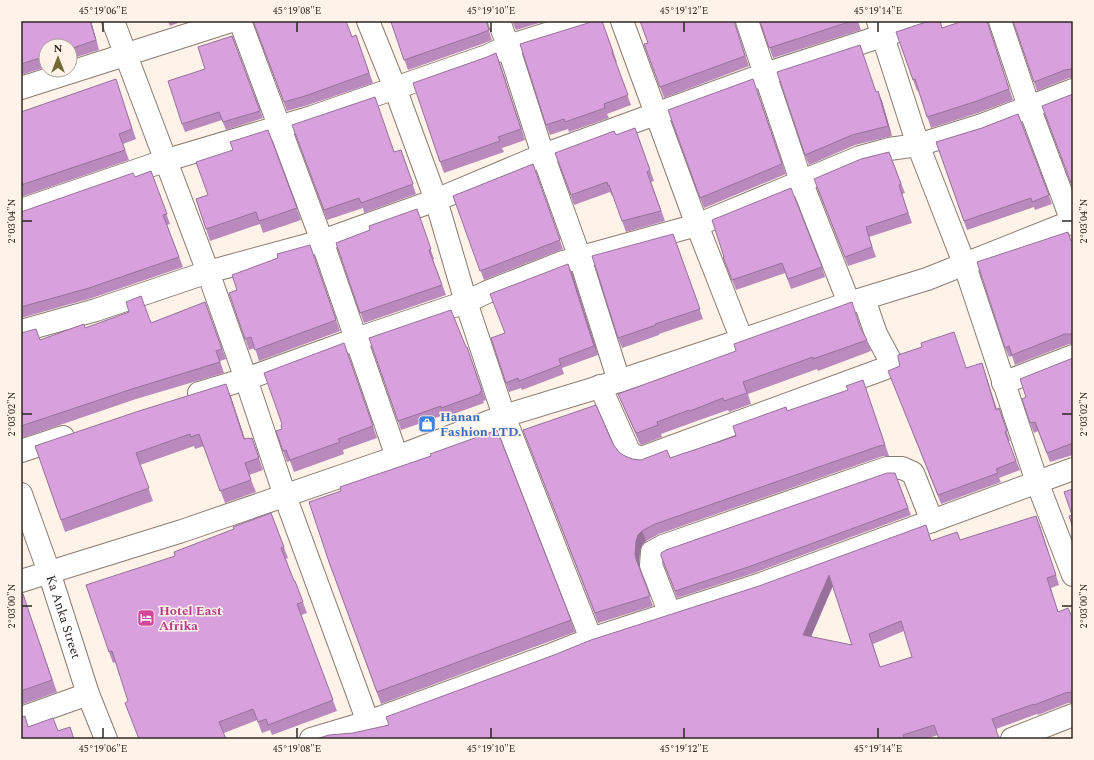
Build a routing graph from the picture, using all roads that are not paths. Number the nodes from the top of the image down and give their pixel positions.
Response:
1 (113, 21) edge
2 (231, 21) edge
3 (240, 21) edge
4 (368, 21) edge
5 (499, 21) edge
6 (588, 21) edge
7 (622, 21) edge
8 (747, 21) edge
9 (928, 21) edge
10 (1000, 21) edge
11 (880, 29) edge
12 (508, 46) junction
13 (126, 54) junction
14 (765, 74) junction
15 (21, 88) edge
16 (394, 88) junction
17 (1073, 90) edge
18 (1029, 107) junction
19 (656, 114) junction
20 (278, 126) junction
21 (918, 145) junction
22 (543, 155) junction
23 (167, 160) junction
24 (801, 181) junction
25 (436, 200) junction
26 (21, 210) edge
27 (1073, 222) edge
28 (698, 225) junction
29 (322, 240) junction
30 (580, 258) junction
31 (964, 263) junction
32 (208, 272) junction
33 (857, 301) junction
34 (466, 302) junction
35 (21, 331) edge
36 (356, 339) junction
37 (742, 340) junction
38 (1073, 356) edge
39 (246, 380) junction
40 (609, 383) junction
41 (1003, 383) junction
42 (178, 400) edge
43 (504, 416) junction
44 (80, 431) edge
45 (21, 451) edge
46 (397, 457) junction
47 (1073, 469) edge
48 (1037, 482) junction
49 (21, 494) edge
50 (285, 496) junction
51 (932, 521) junction
52 (49, 572) junction
53 (1073, 575) edge
54 (21, 581) edge
55 (670, 614) junction
56 (592, 639) junction
57 (88, 694) junction
58 (1073, 715) edge
59 (21, 718) edge
60 (368, 722) junction
61 (106, 739) edge
62 (311, 739) edge
63 (1012, 739) edge

1 - 13 street
2 - 13 street
3 - 20 street
4 - 16 street
5 - 12 street
6 - 12 street
7 - 19 street
8 - 14 street
9 - 11 street
10 - 18 street
11 - 14 street
11 - 21 street
12 - 16 street
12 - 22 street
13 - 15 street
13 - 23 street
14 - 19 street
14 - 24 street
16 - 20 street
16 - 25 street
17 - 18 street
18 - 21 street
18 - 27 street
19 - 22 street
19 - 28 street
20 - 23 street
20 - 29 street
21 - 24 street
21 - 31 street
22 - 25 street
22 - 30 street
23 - 26 street
23 - 32 street
24 - 28 street
24 - 33 street
25 - 29 street
25 - 34 street
27 - 31 street
28 - 30 street
28 - 37 street
29 - 32 street
29 - 36 street
30 - 34 street
30 - 40 street
31 - 33 street
31 - 41 street
32 - 35 street
32 - 39 street
33 - 37 street
33 - 40 street
34 - 36 street
34 - 43 street
36 - 39 street
36 - 46 street
37 - 40 street
38 - 41 street
39 - 42 street
39 - 50 street
40 - 43 street
41 - 48 street
43 - 46 street
43 - 56 street
44 - 45 street
46 - 50 street
47 - 48 street
48 - 51 street
48 - 53 street
49 - 52 street, Ka Anka Street
50 - 52 street
50 - 60 street
51 - 55 street
51 - 55 street
52 - 54 street
52 - 57 street, Ka Anka Street
55 - 56 street
56 - 60 street
57 - 59 street
57 - 61 street, Ka Anka Street
58 - 63 street
60 - 62 street

